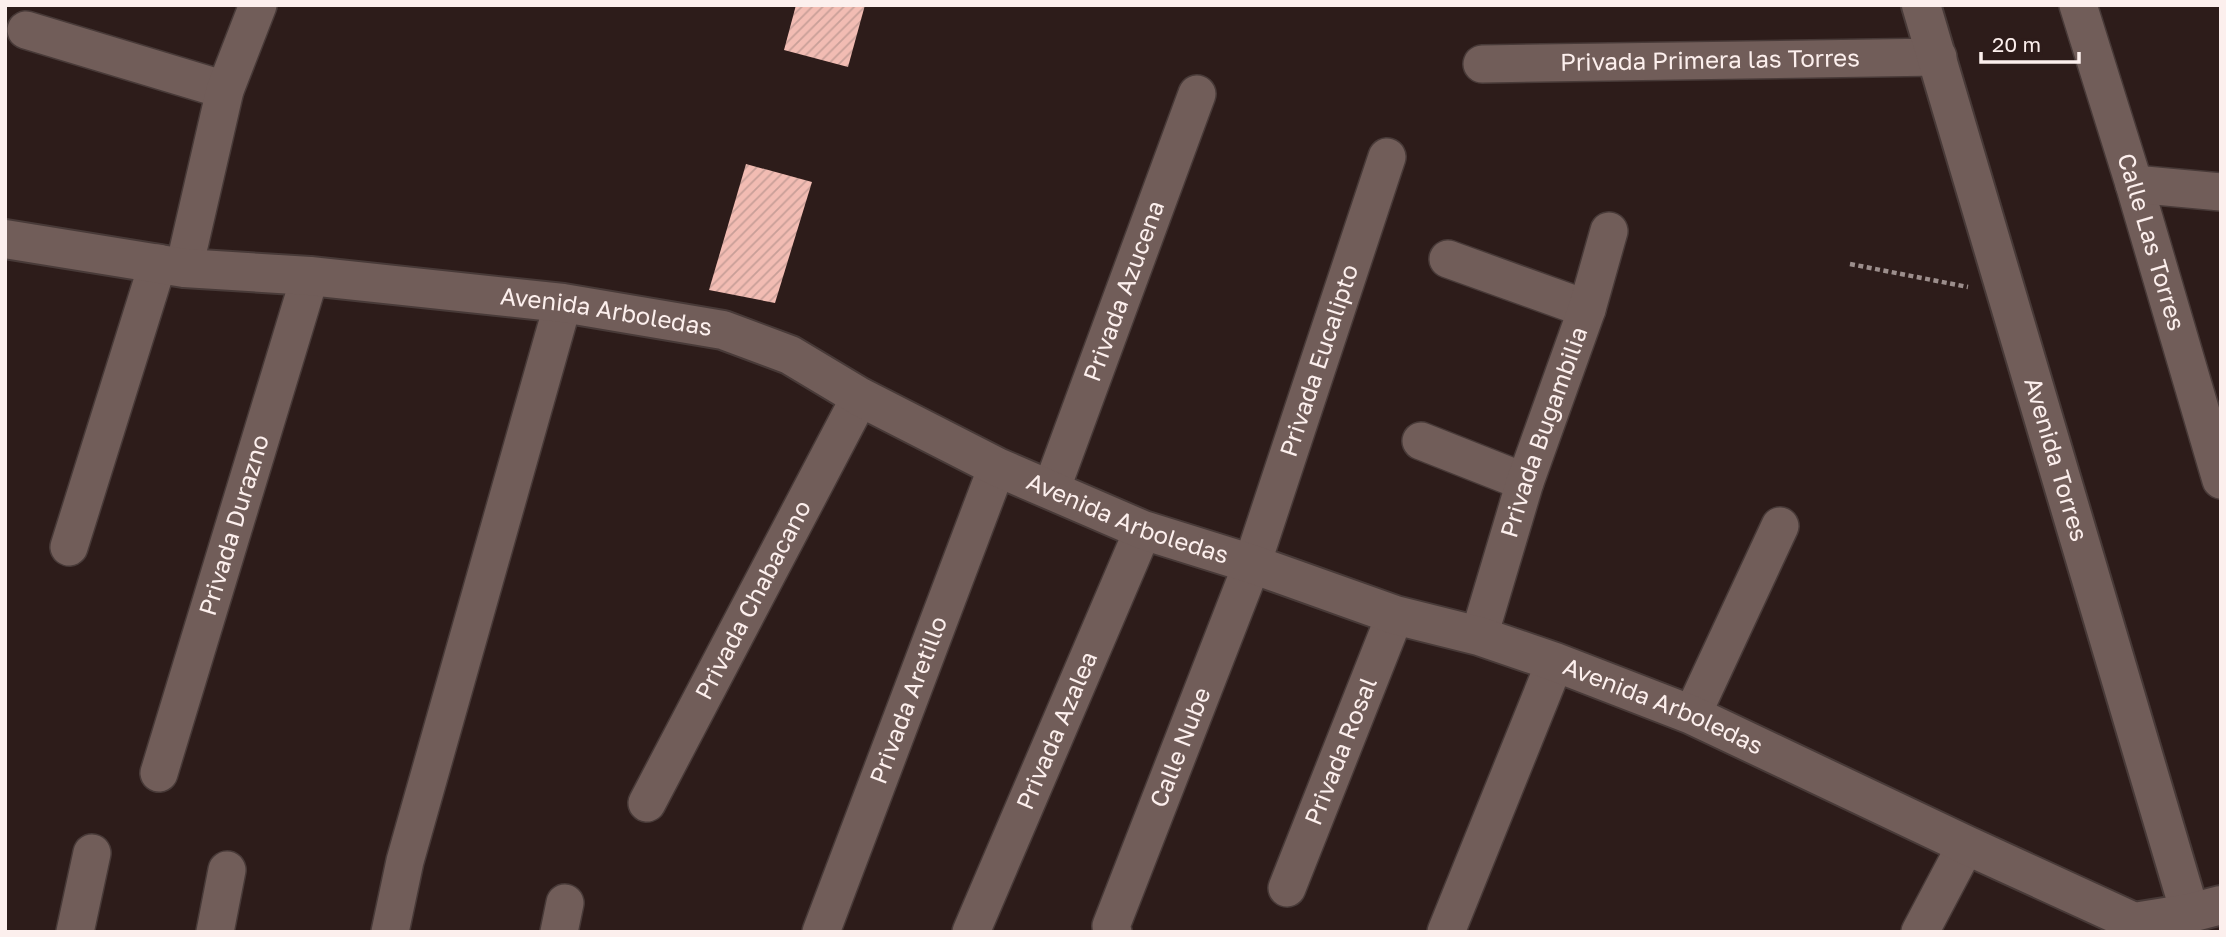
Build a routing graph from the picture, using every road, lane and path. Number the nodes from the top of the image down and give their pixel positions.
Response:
1 (258, 5) edge
2 (1922, 5) edge
3 (2078, 5) edge
4 (26, 30) dead end
5 (1938, 57) junction
6 (1482, 64) dead end
7 (225, 90) junction
8 (1197, 94) dead end
9 (1387, 157) dead end
10 (2134, 184) junction
11 (2221, 192) edge
12 (1609, 231) dead end
13 (5, 239) edge
14 (1448, 259) dead end
15 (1850, 264) dead end
16 (171, 266) junction
17 (310, 276) junction
18 (2006, 295) junction
19 (563, 303) junction
20 (1587, 309) junction
21 (860, 397) junction
22 (1421, 441) dead end
23 (997, 467) junction
24 (2221, 480) edge
25 (1525, 482) junction
26 (1051, 490) junction
27 (1780, 526) dead end
28 (1143, 530) junction
29 (69, 547) dead end
30 (1252, 565) junction
31 (1395, 615) junction
32 (1479, 636) junction
33 (1555, 663) junction
34 (1692, 715) junction
35 (159, 773) dead end
36 (647, 803) dead end
37 (1966, 845) junction
38 (92, 853) dead end
39 (227, 870) dead end
40 (1287, 888) dead end
41 (2206, 909) edge
42 (2132, 927) edge
43 (75, 932) edge
44 (215, 932) edge
45 (390, 932) edge
46 (821, 932) edge
47 (971, 932) edge
48 (1113, 932) edge
49 (1446, 932) edge
50 (1920, 932) edge

1 - 7 street
2 - 5 main road, Avenida Torres
3 - 10 street, Calle Las Torres
4 - 7 street
5 - 6 street, Privada Primera las Torres
5 - 18 main road, Avenida Torres
7 - 16 street
8 - 26 street, Privada Azucena
9 - 30 street, Privada Eucalipto
10 - 11 street
10 - 24 street, Calle Las Torres
12 - 20 street, Privada Bugambilia
13 - 16 main road, Avenida Arboledas
14 - 20 street
15 - 18 path
16 - 17 main road, Avenida Arboledas
16 - 29 street
17 - 19 main road, Avenida Arboledas
17 - 35 street, Privada Durazno
18 - 41 main road, Avenida Torres
19 - 21 main road, Avenida Arboledas
19 - 45 street
20 - 25 street, Privada Bugambilia
21 - 23 main road, Avenida Arboledas
21 - 36 street, Privada Chabacano
22 - 25 street
23 - 26 main road, Avenida Arboledas
23 - 46 street, Privada Aretillo
25 - 32 street, Privada Bugambilia
26 - 28 main road, Avenida Arboledas
27 - 34 street
28 - 30 main road, Avenida Arboledas
28 - 47 street, Privada Azalea
30 - 31 main road, Avenida Arboledas
30 - 48 street, Calle Nube
31 - 32 main road, Avenida Arboledas
31 - 40 street, Privada Rosal
32 - 33 main road, Avenida Arboledas
33 - 34 main road, Avenida Arboledas
33 - 49 street
34 - 37 main road, Avenida Arboledas
37 - 42 main road, Avenida Arboledas
37 - 50 street
38 - 43 street
39 - 44 street
41 - 42 main road, Avenida Arboledas

